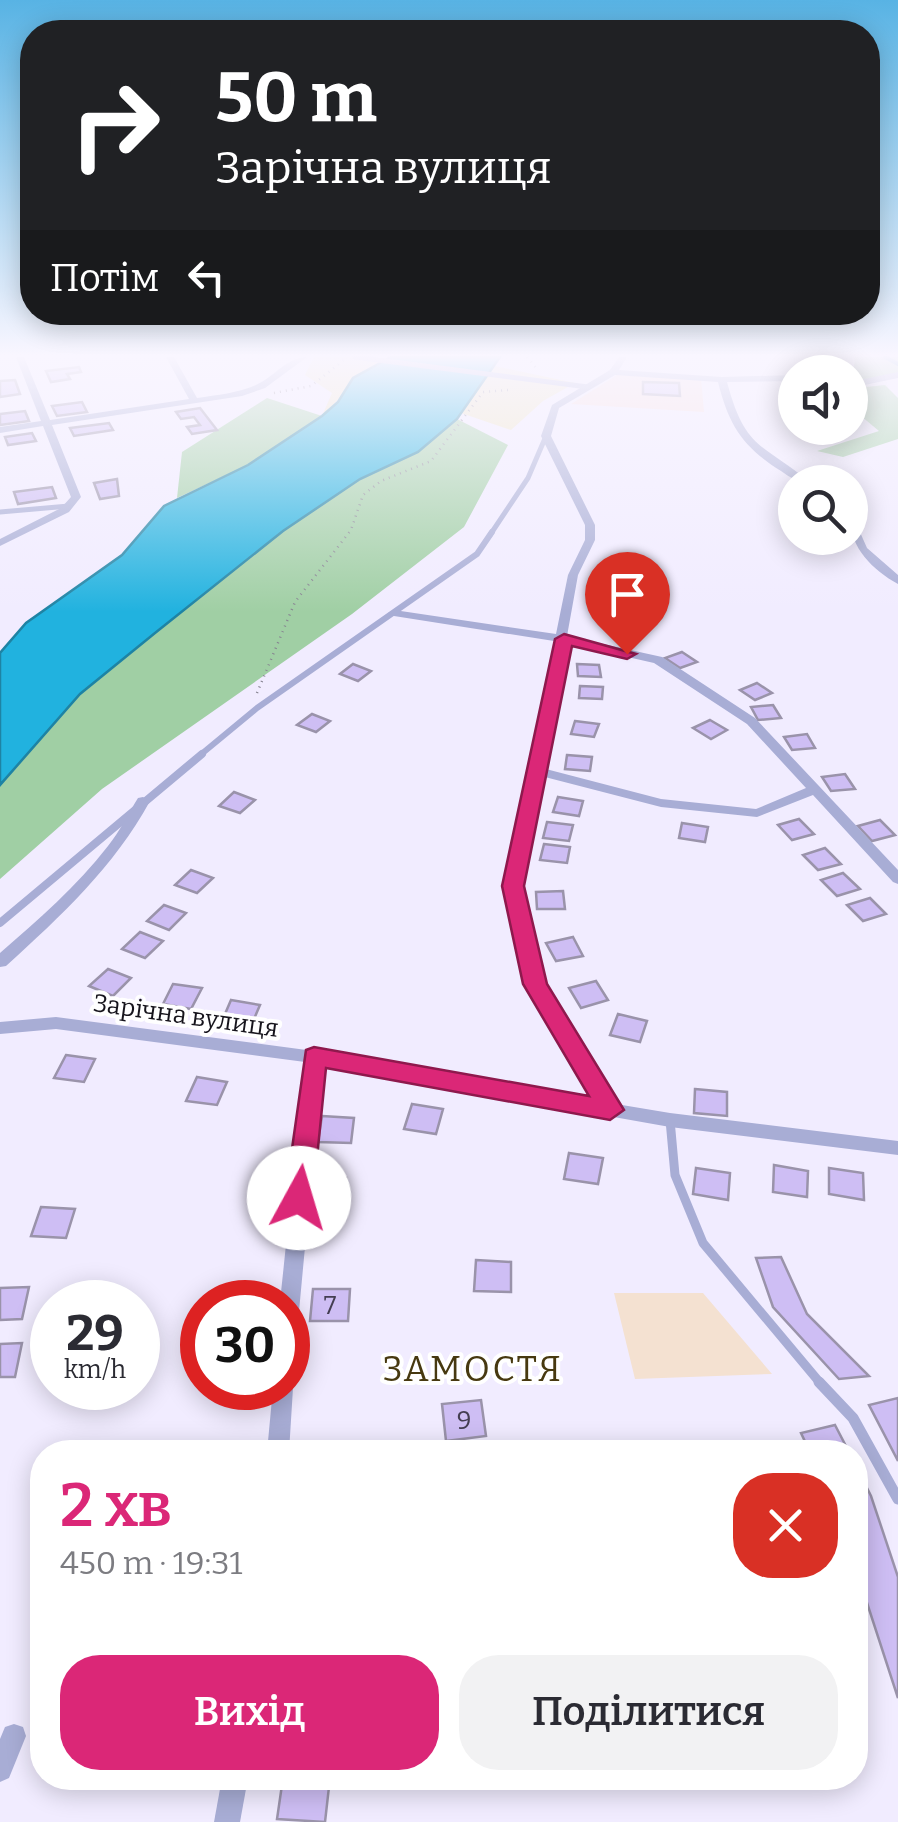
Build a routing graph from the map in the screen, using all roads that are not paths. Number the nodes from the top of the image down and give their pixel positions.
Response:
1 (53, 442) edge
2 (543, 442) edge
3 (549, 442) edge
4 (748, 442) edge
5 (778, 465) edge
6 (69, 506) junction
7 (0, 512) edge
8 (0, 543) edge
9 (868, 554) edge
10 (898, 580) edge
11 (394, 612) junction
12 (564, 639) junction
13 (537, 771) junction
14 (814, 790) junction
15 (143, 801) junction
16 (898, 879) edge
17 (0, 923) edge
18 (0, 962) edge
19 (0, 1028) edge
20 (314, 1057) junction
21 (610, 1110) junction
22 (670, 1120) junction
23 (898, 1148) edge
24 (292, 1280) edge
25 (281, 1410) edge
26 (279, 1440) edge
27 (865, 1440) edge
28 (868, 1445) edge
29 (898, 1499) edge
30 (14, 1736) dead end
31 (0, 1769) edge
32 (233, 1790) edge
33 (227, 1822) edge

1 - 6 street
2 - 11 lane
3 - 12 street
4 - 5 street
6 - 7 lane
6 - 8 street
9 - 10 street
11 - 12 street
11 - 15 lane
12 - 13 street
12 - 14 street
13 - 14 street
13 - 21 street
14 - 16 street
15 - 17 lane
15 - 18 street
19 - 20 street, Зарічна вулиця
20 - 21 street, Зарічна вулиця
20 - 24 street
21 - 22 street, Зарічна вулиця
22 - 23 street, Зарічна вулиця
22 - 27 lane
25 - 26 street
28 - 29 lane
30 - 31 street
32 - 33 street

